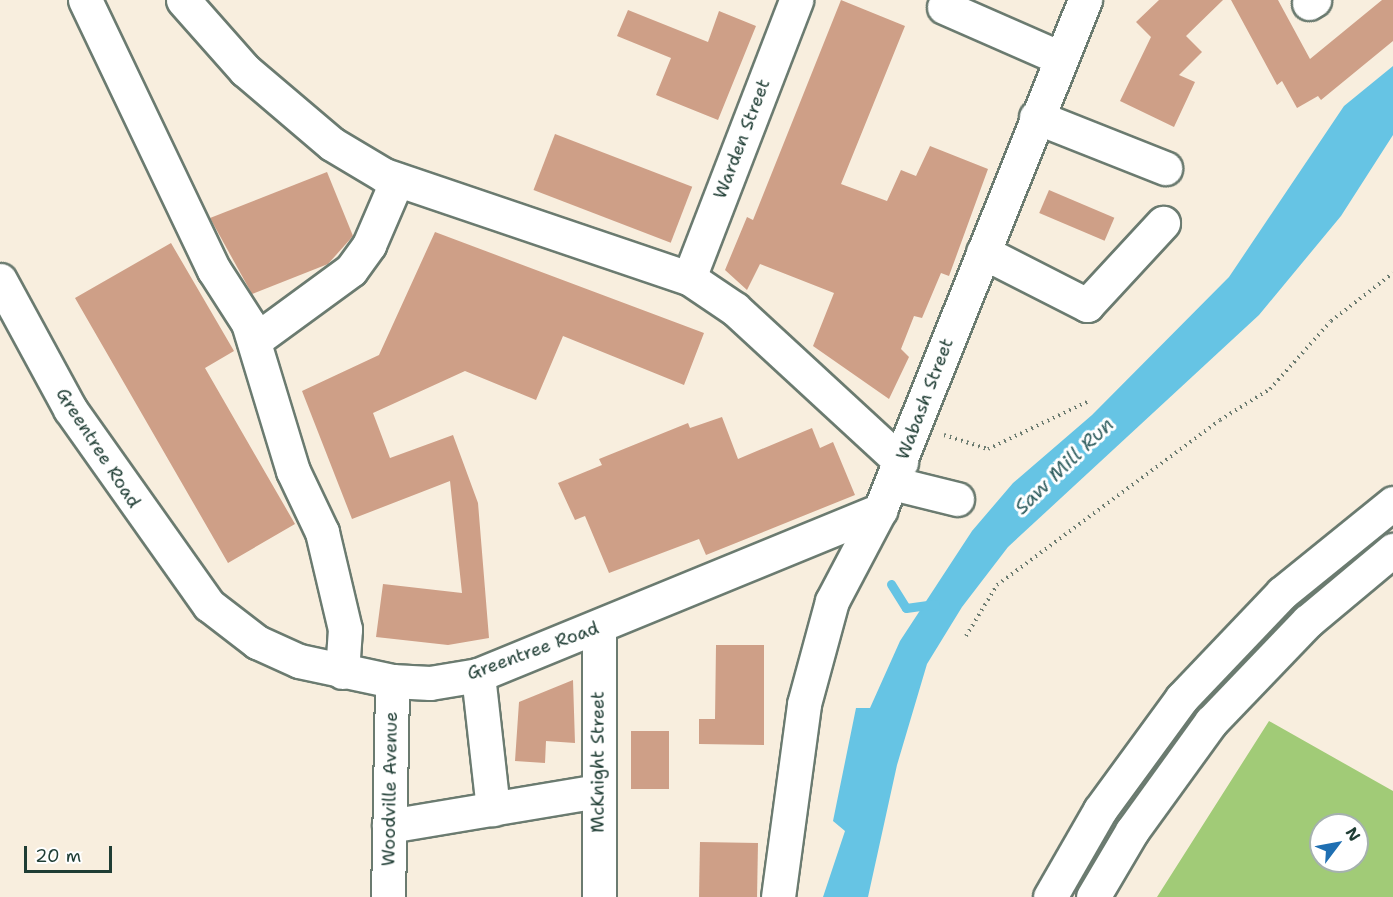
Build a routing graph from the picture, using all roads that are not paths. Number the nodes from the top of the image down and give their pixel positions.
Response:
1 (85, 0) edge
2 (183, 0) edge
3 (796, 0) edge
4 (1085, 0) edge
5 (944, 7) dead end
6 (1060, 58) junction
7 (1036, 117) junction
8 (1165, 168) dead end
9 (397, 180) junction
10 (1163, 223) dead end
11 (983, 252) junction
12 (689, 278) junction
13 (0, 280) edge
14 (254, 341) junction
15 (891, 485) junction
16 (957, 499) dead end
17 (1393, 503) edge
18 (1393, 550) edge
19 (599, 626) junction
20 (342, 672) junction
21 (478, 675) junction
22 (392, 681) junction
23 (598, 791) junction
24 (493, 809) junction
25 (389, 826) junction
26 (388, 897) edge
27 (598, 897) edge
28 (778, 897) edge
29 (1050, 897) edge
30 (1093, 897) edge

1 - 14 main road
2 - 9 main road
3 - 12 main road, Warden Street
4 - 6 main road, Wabash Street
5 - 6 main road
6 - 7 main road, Wabash Street
7 - 8 main road
7 - 11 main road, Wabash Street
9 - 12 main road
9 - 14 main road
10 - 11 main road
11 - 15 main road, Wabash Street
12 - 15 main road
13 - 20 main road, Greentree Road
14 - 20 main road
15 - 16 main road
15 - 19 main road, Greentree Road
15 - 28 main road, Wabash Street
17 - 29 main road
18 - 30 main road
19 - 21 main road, Greentree Road
19 - 23 main road, McKnight Street
20 - 22 main road, Greentree Road
21 - 22 main road, Greentree Road
21 - 24 main road
22 - 25 main road, Woodville Avenue
23 - 24 main road
23 - 27 main road, McKnight Street
24 - 25 main road
25 - 26 main road, Woodville Avenue

